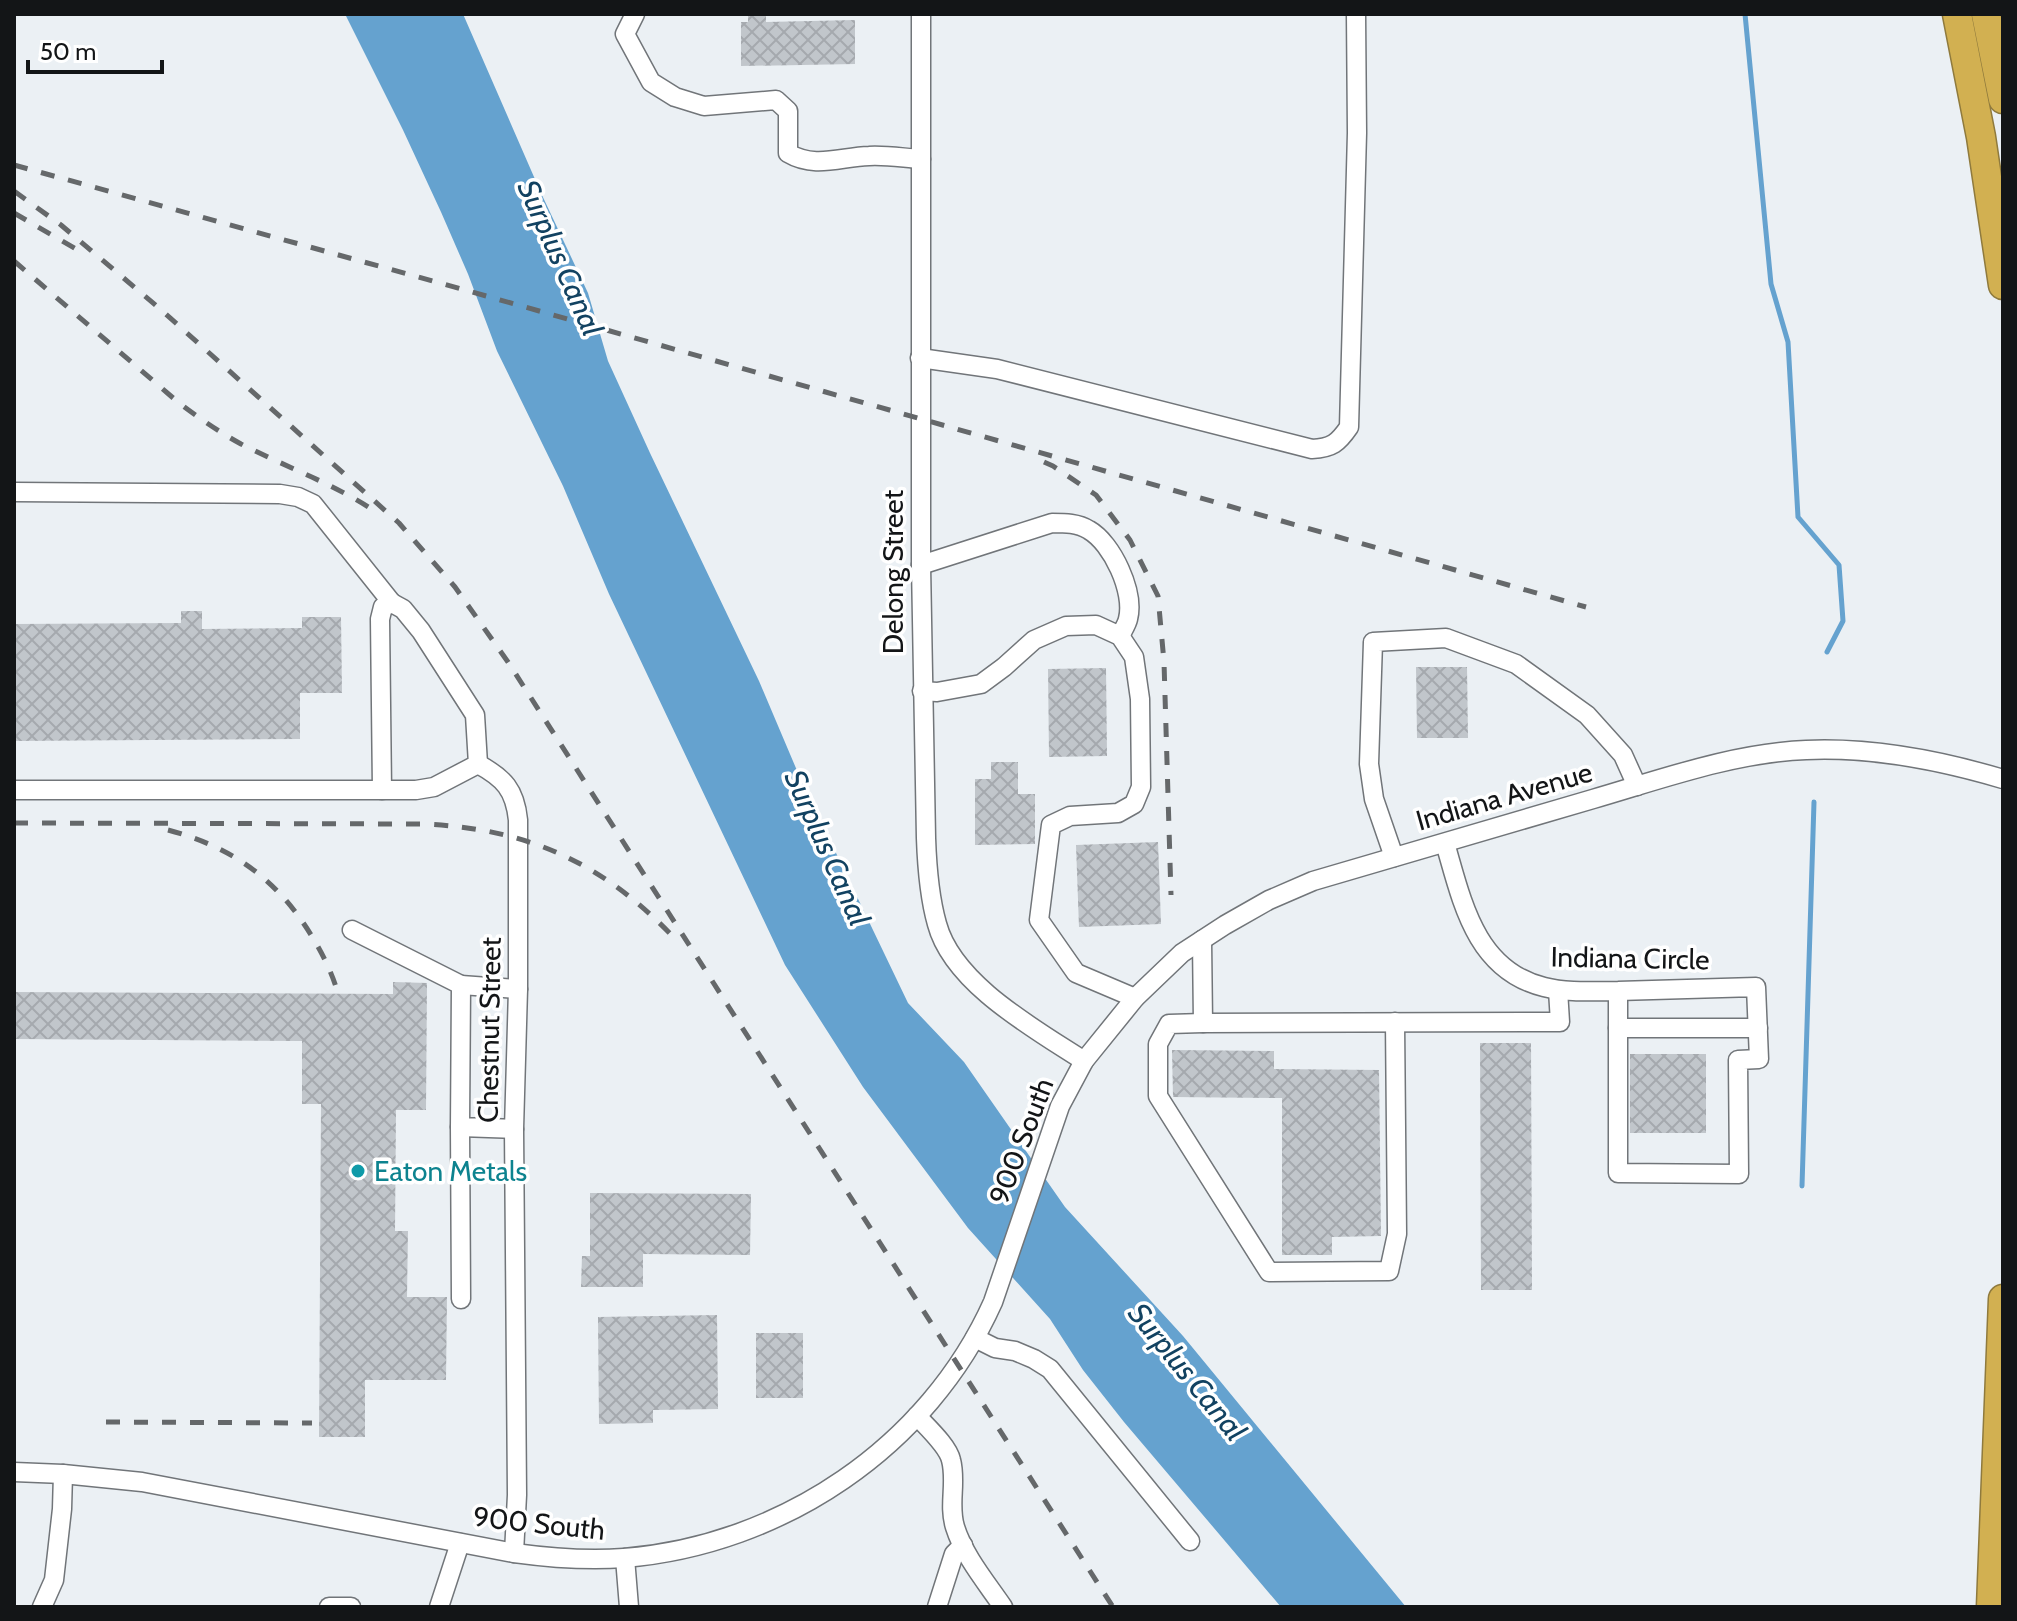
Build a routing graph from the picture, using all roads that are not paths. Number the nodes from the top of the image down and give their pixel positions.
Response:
1 (635, 14) edge
2 (921, 14) edge
3 (1356, 14) edge
4 (1957, 14) edge
5 (1986, 14) edge
6 (2003, 99) edge
7 (921, 159) junction
8 (2003, 285) edge
9 (920, 358) junction
10 (14, 492) edge
11 (921, 565) junction
12 (392, 603) junction
13 (1120, 636) junction
14 (922, 691) junction
15 (478, 764) junction
16 (2003, 779) edge
17 (1637, 786) junction
18 (14, 790) edge
19 (382, 790) junction
20 (1445, 843) junction
21 (1394, 857) junction
22 (352, 930) dead end
23 (1202, 940) junction
24 (461, 985) junction
25 (518, 989) junction
26 (1558, 990) junction
27 (1618, 991) junction
28 (1135, 998) junction
29 (1395, 1022) junction
30 (1203, 1023) junction
31 (1618, 1028) junction
32 (1758, 1028) junction
33 (1084, 1061) junction
34 (460, 1127) junction
35 (514, 1129) junction
36 (461, 1299) dead end
37 (2003, 1299) edge
38 (975, 1338) junction
39 (917, 1416) junction
40 (14, 1472) edge
41 (63, 1474) junction
42 (1190, 1541) dead end
43 (460, 1543) junction
44 (963, 1545) junction
45 (514, 1553) junction
46 (625, 1558) junction
47 (42, 1607) edge
48 (329, 1607) edge
49 (351, 1607) edge
50 (439, 1607) edge
51 (629, 1607) edge
52 (937, 1607) edge
53 (1003, 1607) edge
54 (1991, 1607) edge

1 - 7 street
2 - 7 street, Delong Street
3 - 9 street
4 - 8 highway
5 - 6 highway
7 - 9 street, Delong Street
9 - 11 street, Delong Street
10 - 12 street
11 - 13 street
11 - 14 street, Delong Street
12 - 15 street
12 - 19 street
13 - 14 street
13 - 28 street
14 - 33 street, Delong Street
15 - 19 street
15 - 25 street, Chestnut Street
16 - 17 street, Indiana Avenue
17 - 20 street, Indiana Avenue
17 - 21 street
18 - 19 street
20 - 21 street, Indiana Avenue
20 - 26 street, Indiana Circle
21 - 23 street, Indiana Avenue
22 - 24 street
23 - 28 street, Indiana Avenue
23 - 30 street
24 - 25 street
24 - 34 street
25 - 35 street, Chestnut Street
26 - 27 street, Indiana Circle
26 - 29 street
27 - 31 street
27 - 32 street, Indiana Circle
28 - 33 street, Indiana Avenue
29 - 30 street
29 - 30 street
31 - 32 street
31 - 32 street
33 - 38 street, 900 South
34 - 35 street
34 - 36 street
35 - 45 street, Chestnut Street
37 - 54 highway
38 - 39 street, 900 South
38 - 42 street
39 - 44 street
39 - 46 street, 900 South
40 - 41 street, 900 South
41 - 43 street, 900 South
41 - 47 street
43 - 45 street, 900 South
43 - 50 street
44 - 52 street
44 - 53 street
45 - 46 street, 900 South
46 - 51 street
48 - 49 street

